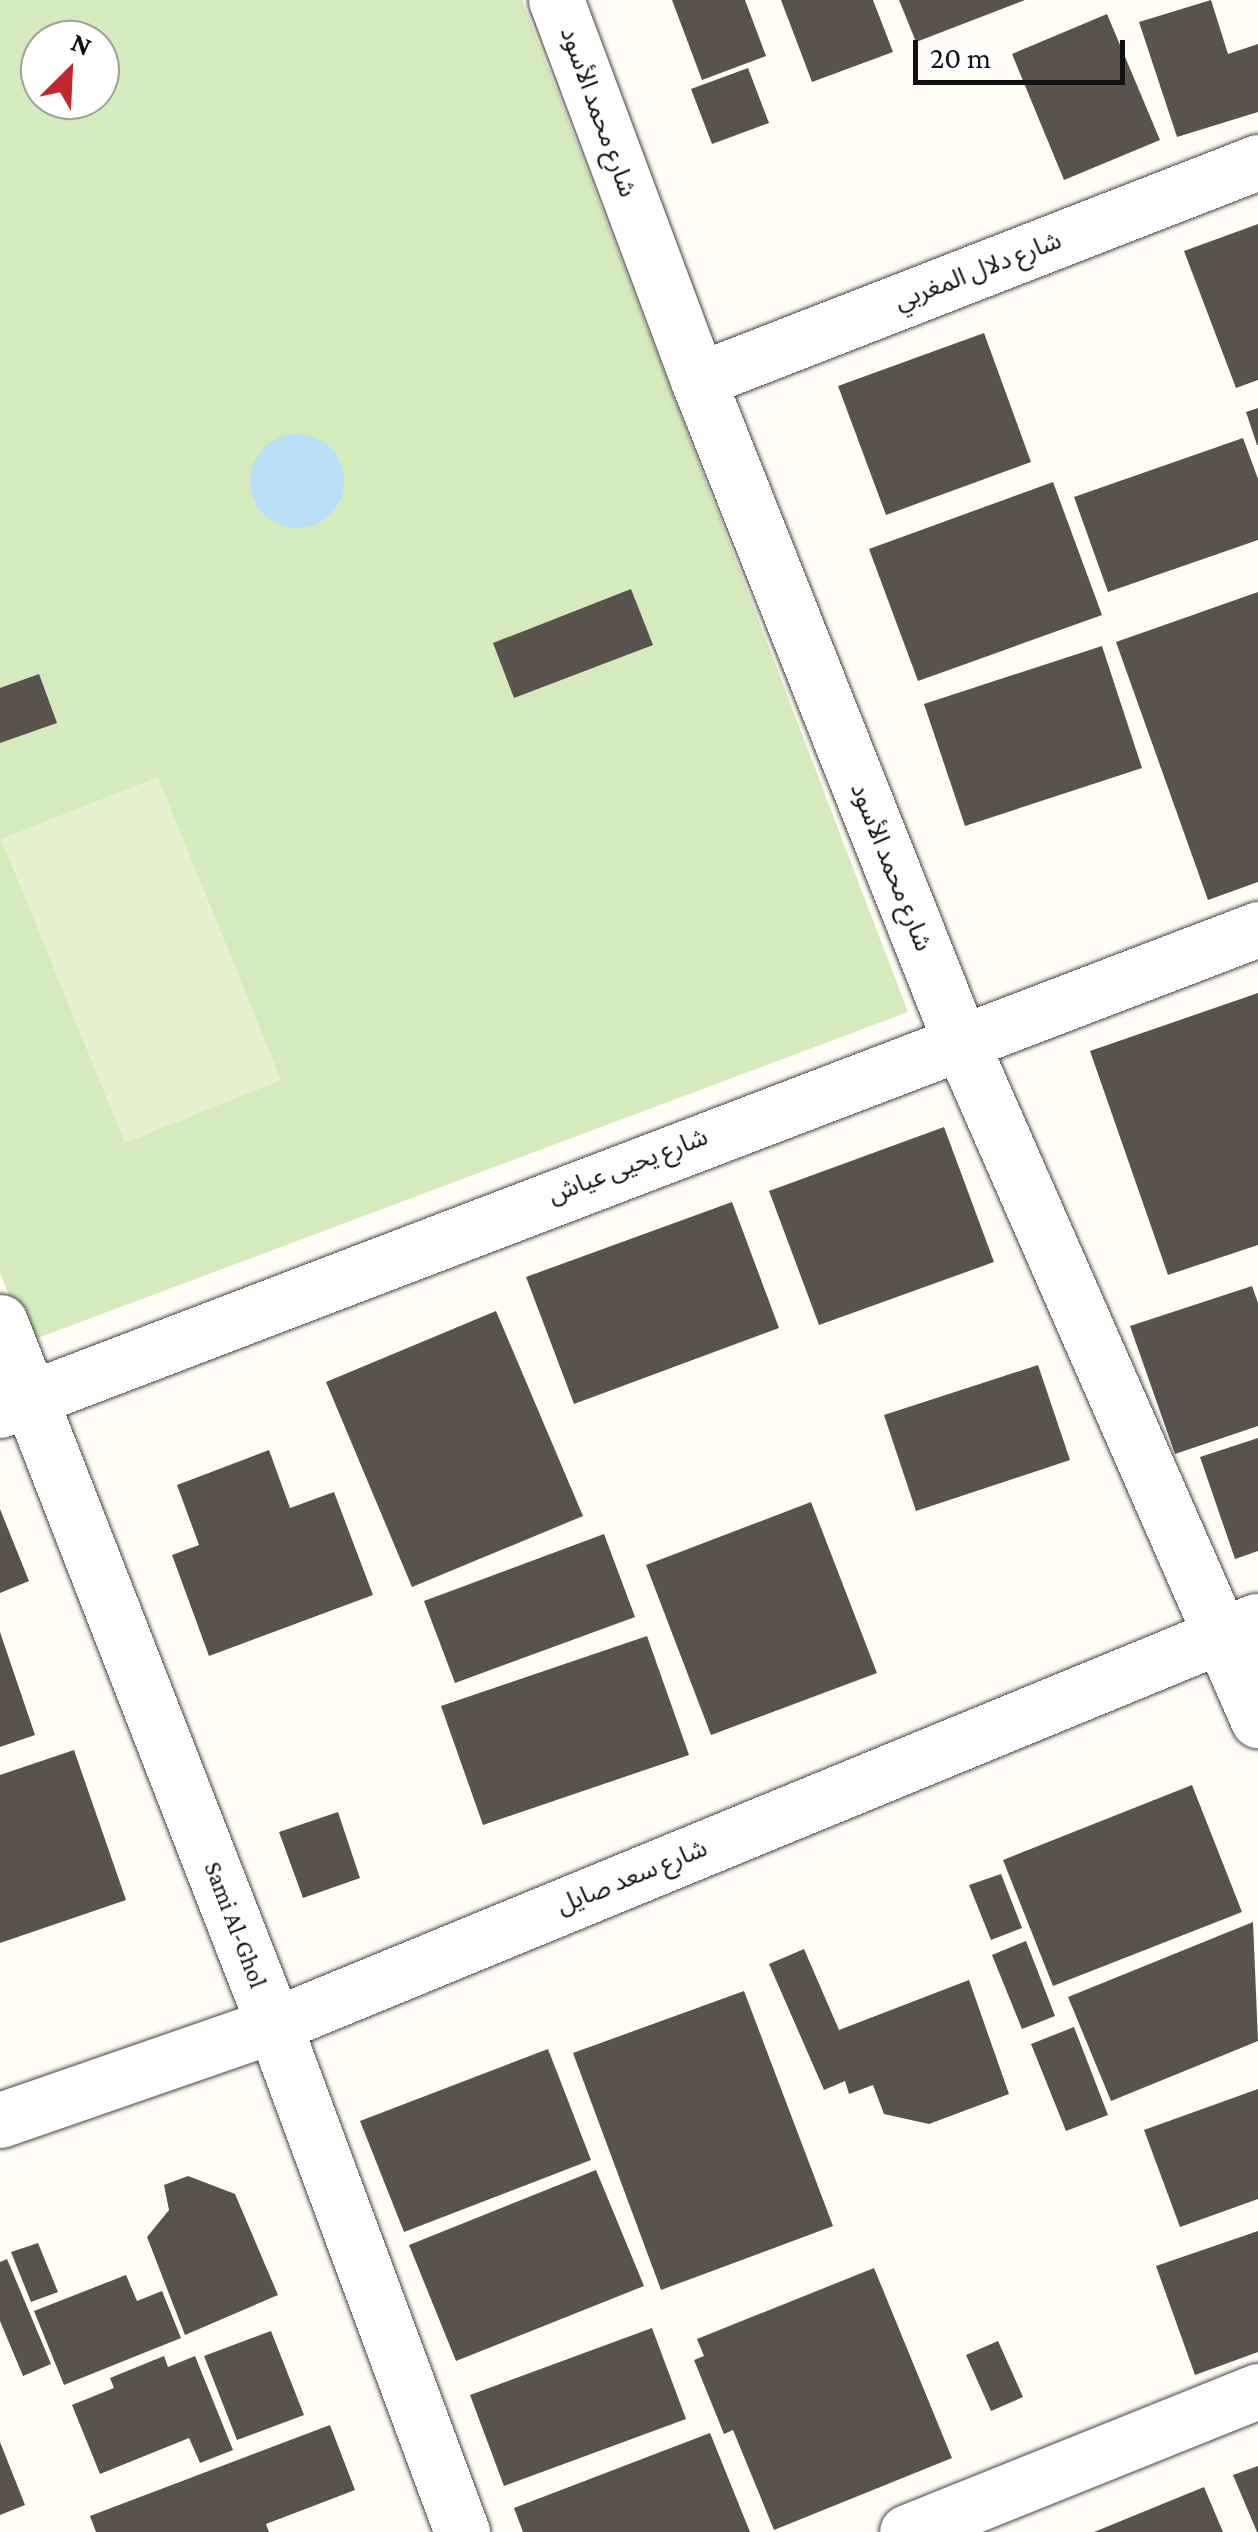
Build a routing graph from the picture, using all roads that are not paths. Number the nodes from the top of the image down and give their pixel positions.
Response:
1 (556, 0) edge
2 (1258, 162) edge
3 (698, 380) junction
4 (1258, 928) edge
5 (959, 1038) junction
6 (0, 1322) edge
7 (16, 1403) edge
8 (1240, 1627) edge
9 (1258, 1720) edge
10 (274, 2025) junction
11 (0, 2120) edge
12 (1258, 2391) edge
13 (462, 2532) edge
14 (907, 2532) edge

1 - 3 street, شارع محمد الأسود
2 - 3 street, شارع دلال المغربي
3 - 5 street, شارع محمد الأسود
4 - 5 street, شارع يحيى عياش
5 - 7 street, شارع يحيى عياش
5 - 8 street, شارع محمد الأسود
6 - 7 street, Sami Al-Ghol
7 - 10 street, Sami Al-Ghol
8 - 9 street, شارع محمد الأسود
8 - 10 street, شارع سعد صايل
10 - 11 street, شارع سعد صايل
10 - 13 street, Sami Al-Ghol
12 - 14 street

